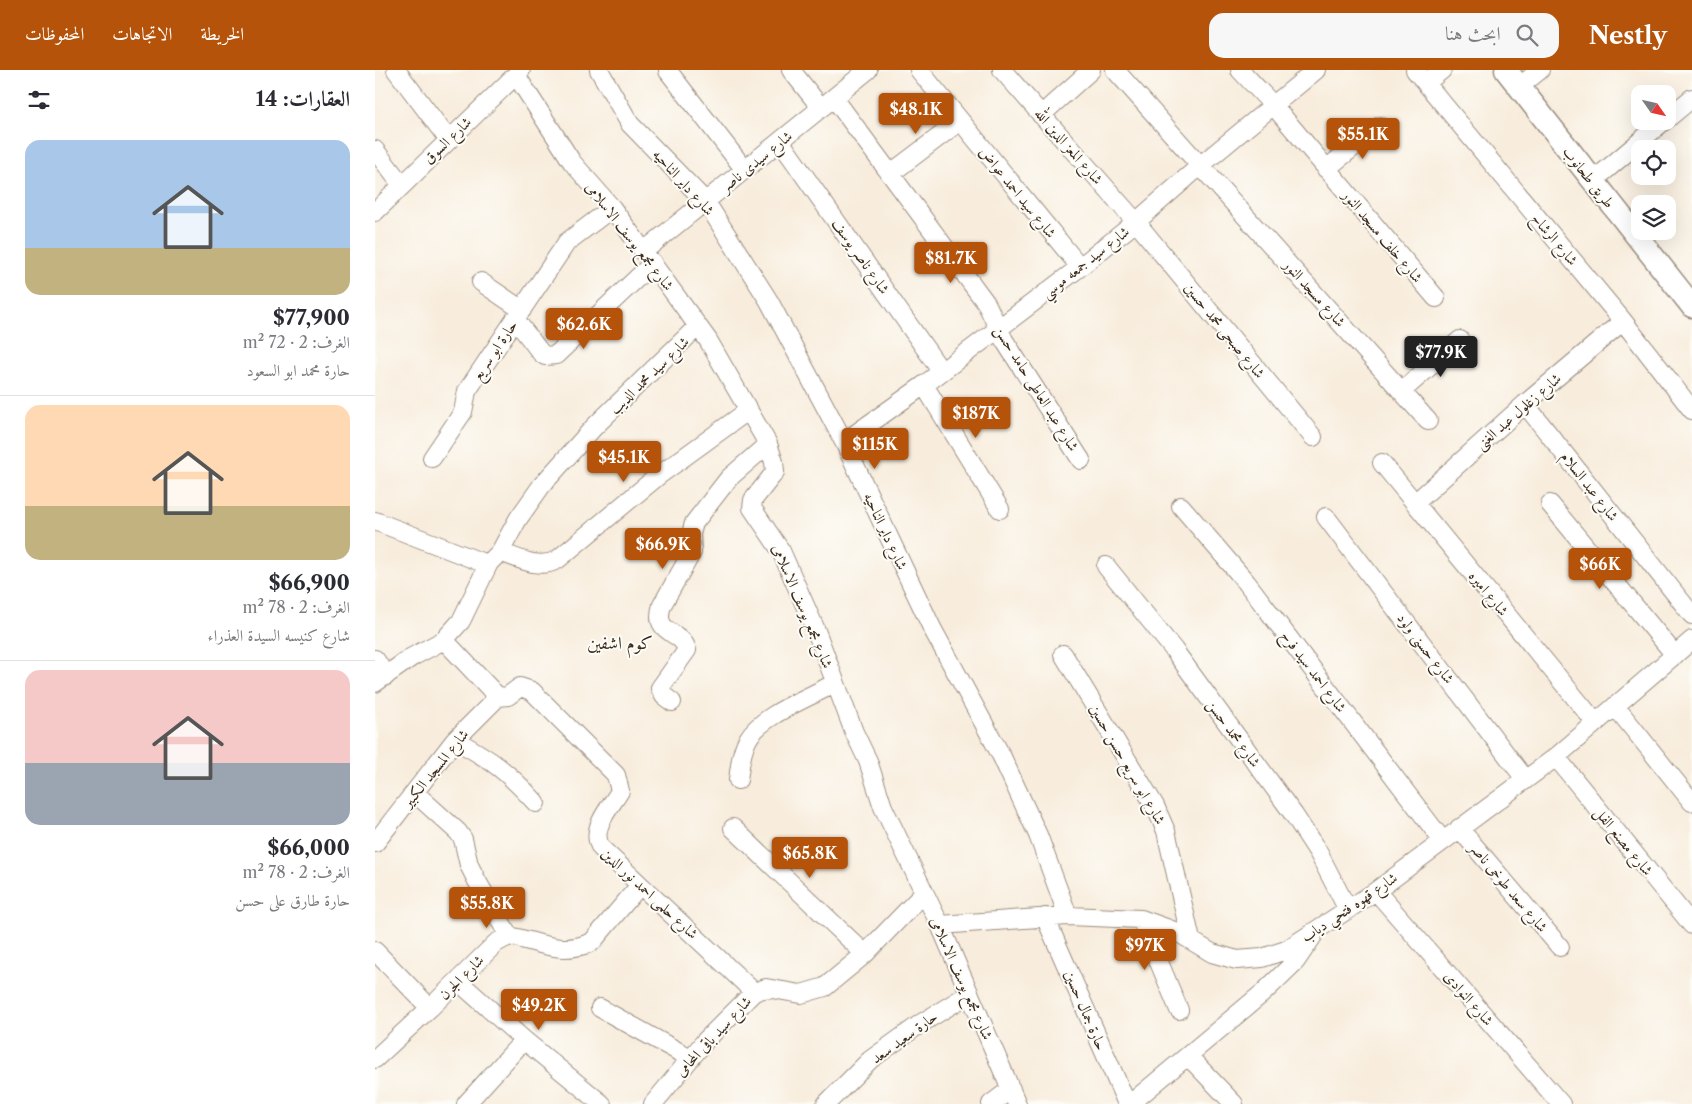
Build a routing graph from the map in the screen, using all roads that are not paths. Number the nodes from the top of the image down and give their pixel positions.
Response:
1 (396, 70) edge
2 (599, 70) edge
3 (791, 70) edge
4 (868, 70) edge
5 (919, 70) edge
6 (1003, 70) edge
7 (1091, 70) edge
8 (1115, 70) edge
9 (1241, 70) edge
10 (1316, 70) edge
11 (1442, 70) edge
12 (1540, 70) edge
13 (669, 71) dead end
14 (518, 72) edge
15 (1420, 77) edge
16 (1513, 79) edge
17 (1692, 98) edge
18 (828, 103) junction
19 (1273, 105) junction
20 (1676, 111) edge
21 (1041, 114) junction
22 (961, 121) junction
23 (1380, 126) dead end
24 (1654, 130) edge
25 (448, 139) junction
26 (780, 142) junction
27 (375, 150) edge
28 (1201, 165) junction
29 (1326, 169) junction
30 (745, 170) junction
31 (890, 174) junction
32 (1593, 181) junction
33 (401, 184) junction
34 (706, 202) junction
35 (612, 208) junction
36 (375, 212) edge
37 (1136, 222) junction
38 (648, 257) junction
39 (1080, 267) junction
40 (481, 282) dead end
41 (1436, 298) dead end
42 (1692, 306) edge
43 (518, 314) junction
44 (1623, 321) junction
45 (699, 326) junction
46 (999, 328) junction
47 (1460, 340) dead end
48 (941, 371) junction
49 (924, 385) junction
50 (1402, 391) junction
51 (1525, 404) junction
52 (749, 410) junction
53 (1692, 410) edge
54 (1428, 421) dead end
55 (1313, 438) dead end
56 (844, 442) junction
57 (767, 444) junction
58 (432, 458) dead end
59 (1081, 460) dead end
60 (1382, 463) dead end
61 (1415, 503) junction
62 (1550, 504) dead end
63 (1181, 506) dead end
64 (1000, 509) dead end
65 (1326, 517) dead end
66 (375, 521) edge
67 (494, 557) junction
68 (1106, 566) dead end
69 (1692, 615) edge
70 (444, 640) junction
71 (1692, 640) edge
72 (1063, 654) dead end
73 (1675, 655) junction
74 (375, 659) edge
75 (380, 679) edge
76 (835, 684) junction
77 (499, 696) junction
78 (672, 702) dead end
79 (1615, 706) junction
80 (1595, 722) junction
81 (455, 740) junction
82 (1555, 757) junction
83 (739, 780) dead end
84 (1525, 780) junction
85 (415, 793) junction
86 (1692, 802) edge
87 (536, 804) dead end
88 (733, 828) dead end
89 (1459, 828) junction
90 (1441, 840) junction
91 (375, 843) edge
92 (640, 885) junction
93 (1376, 891) junction
94 (924, 893) junction
95 (1347, 910) junction
96 (1068, 916) junction
97 (1045, 917) junction
98 (1141, 919) junction
99 (940, 925) junction
100 (1692, 925) edge
101 (1317, 930) junction
102 (509, 936) junction
103 (1191, 940) junction
104 (1560, 947) dead end
105 (865, 954) junction
106 (377, 956) edge
107 (458, 981) junction
108 (754, 992) junction
109 (969, 994) junction
110 (430, 1008) junction
111 (601, 1008) dead end
112 (1179, 1010) dead end
113 (524, 1040) junction
114 (1188, 1056) junction
115 (690, 1058) junction
116 (375, 1059) edge
117 (1014, 1097) edge
118 (659, 1102) edge
119 (466, 1104) edge
120 (602, 1104) edge
121 (826, 1104) edge
122 (991, 1104) edge
123 (1128, 1104) edge
124 (1234, 1104) edge
125 (1561, 1104) edge

1 - 25 street
2 - 34 street, شارع داير الناحيه
3 - 18 street, شارع عبد العاطى حامد حسن
4 - 18 street, شارع سيدى ناصر
5 - 22 street, شارع سيد احمد عواض
6 - 21 street, شارع المعز الدين الله
7 - 21 street
8 - 28 street, شارع مسجد النور
9 - 19 street, شارع خلف مسجد النور
10 - 19 street, شارع سيد جمعه موسي
11 - 15 street
12 - 16 street
13 - 30 street
14 - 25 street, شارع السوق
14 - 35 street, شارع مجمع يوسف الاسلامى
15 - 44 street, شارع الرشاح
16 - 32 street, طريق طحانوب
17 - 20 street
18 - 26 street, شارع سيدى ناصر
18 - 31 street, شارع عبد العاطى حامد حسن
19 - 28 street, شارع سيد جمعه موسي
19 - 29 street, شارع خلف مسجد النور
21 - 37 street, شارع المعز الدين الله
22 - 31 street
22 - 39 street, شارع سيد احمد عواض
23 - 29 street
24 - 32 street
25 - 33 street, شارع السوق
26 - 30 street, شارع سيدى ناصر
26 - 48 street, شارع ناصر يوسف
27 - 33 street
28 - 37 street, شارع سيد جمعه موسي
28 - 50 street, شارع مسجد النور
29 - 41 street, شارع خلف مسجد النور
30 - 34 street, شارع سيدى ناصر
31 - 46 street, شارع عبد العاطى حامد حسن
32 - 42 street, طريق طحانوب
33 - 36 street, شارع السوق
34 - 38 street, شارع سيدى ناصر
34 - 56 street, شارع داير الناحيه
35 - 38 street, شارع مجمع يوسف الاسلامى
35 - 43 street, حارة ابو سريع
37 - 39 street, شارع سيد جمعه موسي
37 - 55 street, شارع صبحى محمد حسين
38 - 43 street, شارع سيدى ناصر
38 - 45 street, شارع مجمع يوسف الاسلامى
39 - 46 street, شارع سيد جمعه موسي
40 - 43 street
43 - 58 street, حارة ابو سريع
44 - 51 street, شارع زغلول عبد الغنى
44 - 53 street, شارع الرشاح
45 - 52 street, شارع مجمع يوسف الاسلامى
45 - 67 street, شارع سيد محمد الديب
46 - 48 street, شارع سيد جمعه موسي
46 - 59 street, شارع عبد العاطى حامد حسن
47 - 50 street
48 - 49 street, شارع سيد جمعه موسي
49 - 56 street, شارع سيد جمعه موسي
49 - 64 street
50 - 54 street, شارع مسجد النور
51 - 61 street, شارع زغلول عبد الغنى
51 - 69 street, شارع عبد السلام
52 - 57 street, شارع مجمع يوسف الاسلامى
52 - 67 street
56 - 96 street, شارع داير الناحيه
57 - 76 street, شارع مجمع يوسف الاسلامى
57 - 78 street
60 - 61 street, شارع اميره
61 - 80 street, شارع اميره
62 - 73 street
63 - 90 street, شارع احمد سيد فرح
65 - 84 street, شارع حسنى ولود
66 - 67 street
67 - 70 street, شارع سيد محمد الديب
68 - 95 street, شارع محمد حسن
70 - 75 street
70 - 77 street
71 - 73 street, شارع قهوه فتحي دياب
72 - 103 street, شارع ابو سريع حسن حسين
73 - 79 street, شارع قهوه فتحي دياب
74 - 75 street
76 - 83 street
76 - 94 street, شارع مجمع يوسف الاسلامى
77 - 81 street, شارع المسجد الكبير
77 - 92 street, شارع حلمى احمد نور الدين
79 - 80 street, شارع قهوه فتحي دياب
79 - 86 street
80 - 82 street, شارع قهوه فتحي دياب
81 - 85 street, شارع المسجد الكبير
81 - 87 street
82 - 84 street, شارع قهوه فتحي دياب
82 - 100 street, شارع مصنع الفل
84 - 89 street, شارع قهوه فتحي دياب
85 - 91 street, شارع المسجد الكبير
85 - 102 street
88 - 105 street
89 - 90 street, شارع قهوه فتحي دياب
89 - 104 street, شارع سعد طوخى ناصر
90 - 93 street, شارع قهوه فتحي دياب
92 - 102 street
92 - 108 street, شارع حلمى احمد نور الدين
93 - 95 street, شارع قهوه فتحي دياب
93 - 125 street, شارع النوادى
94 - 99 street, شارع مجمع يوسف الاسلامى
94 - 105 street, شارع سيد باقى المحامى
95 - 101 street, شارع قهوه فتحي دياب
96 - 97 street, شارع قهوه فتحي دياب
96 - 98 street, شارع قهوه فتحي دياب
97 - 99 street, شارع قهوه فتحي دياب
97 - 123 street, حارة جمال حسين
98 - 103 street, شارع قهوه فتحي دياب
98 - 112 street
99 - 109 street, شارع مجمع يوسف الاسلامى
101 - 103 street, شارع قهوه فتحي دياب
101 - 114 street
102 - 107 street, شارع الجرن
105 - 108 street, شارع سيد باقى المحامى
106 - 110 street, شارع الجرن
107 - 110 street, شارع الجرن
107 - 113 street
108 - 115 street, شارع سيد باقى المحامى
109 - 117 street, شارع مجمع يوسف الاسلامى
109 - 121 street, حارة سعيد سعد
110 - 116 street, شارع الجرن
111 - 115 street
113 - 119 street
113 - 120 street
114 - 123 street
114 - 124 street
115 - 118 street, شارع سيد باقى المحامى
117 - 122 street

